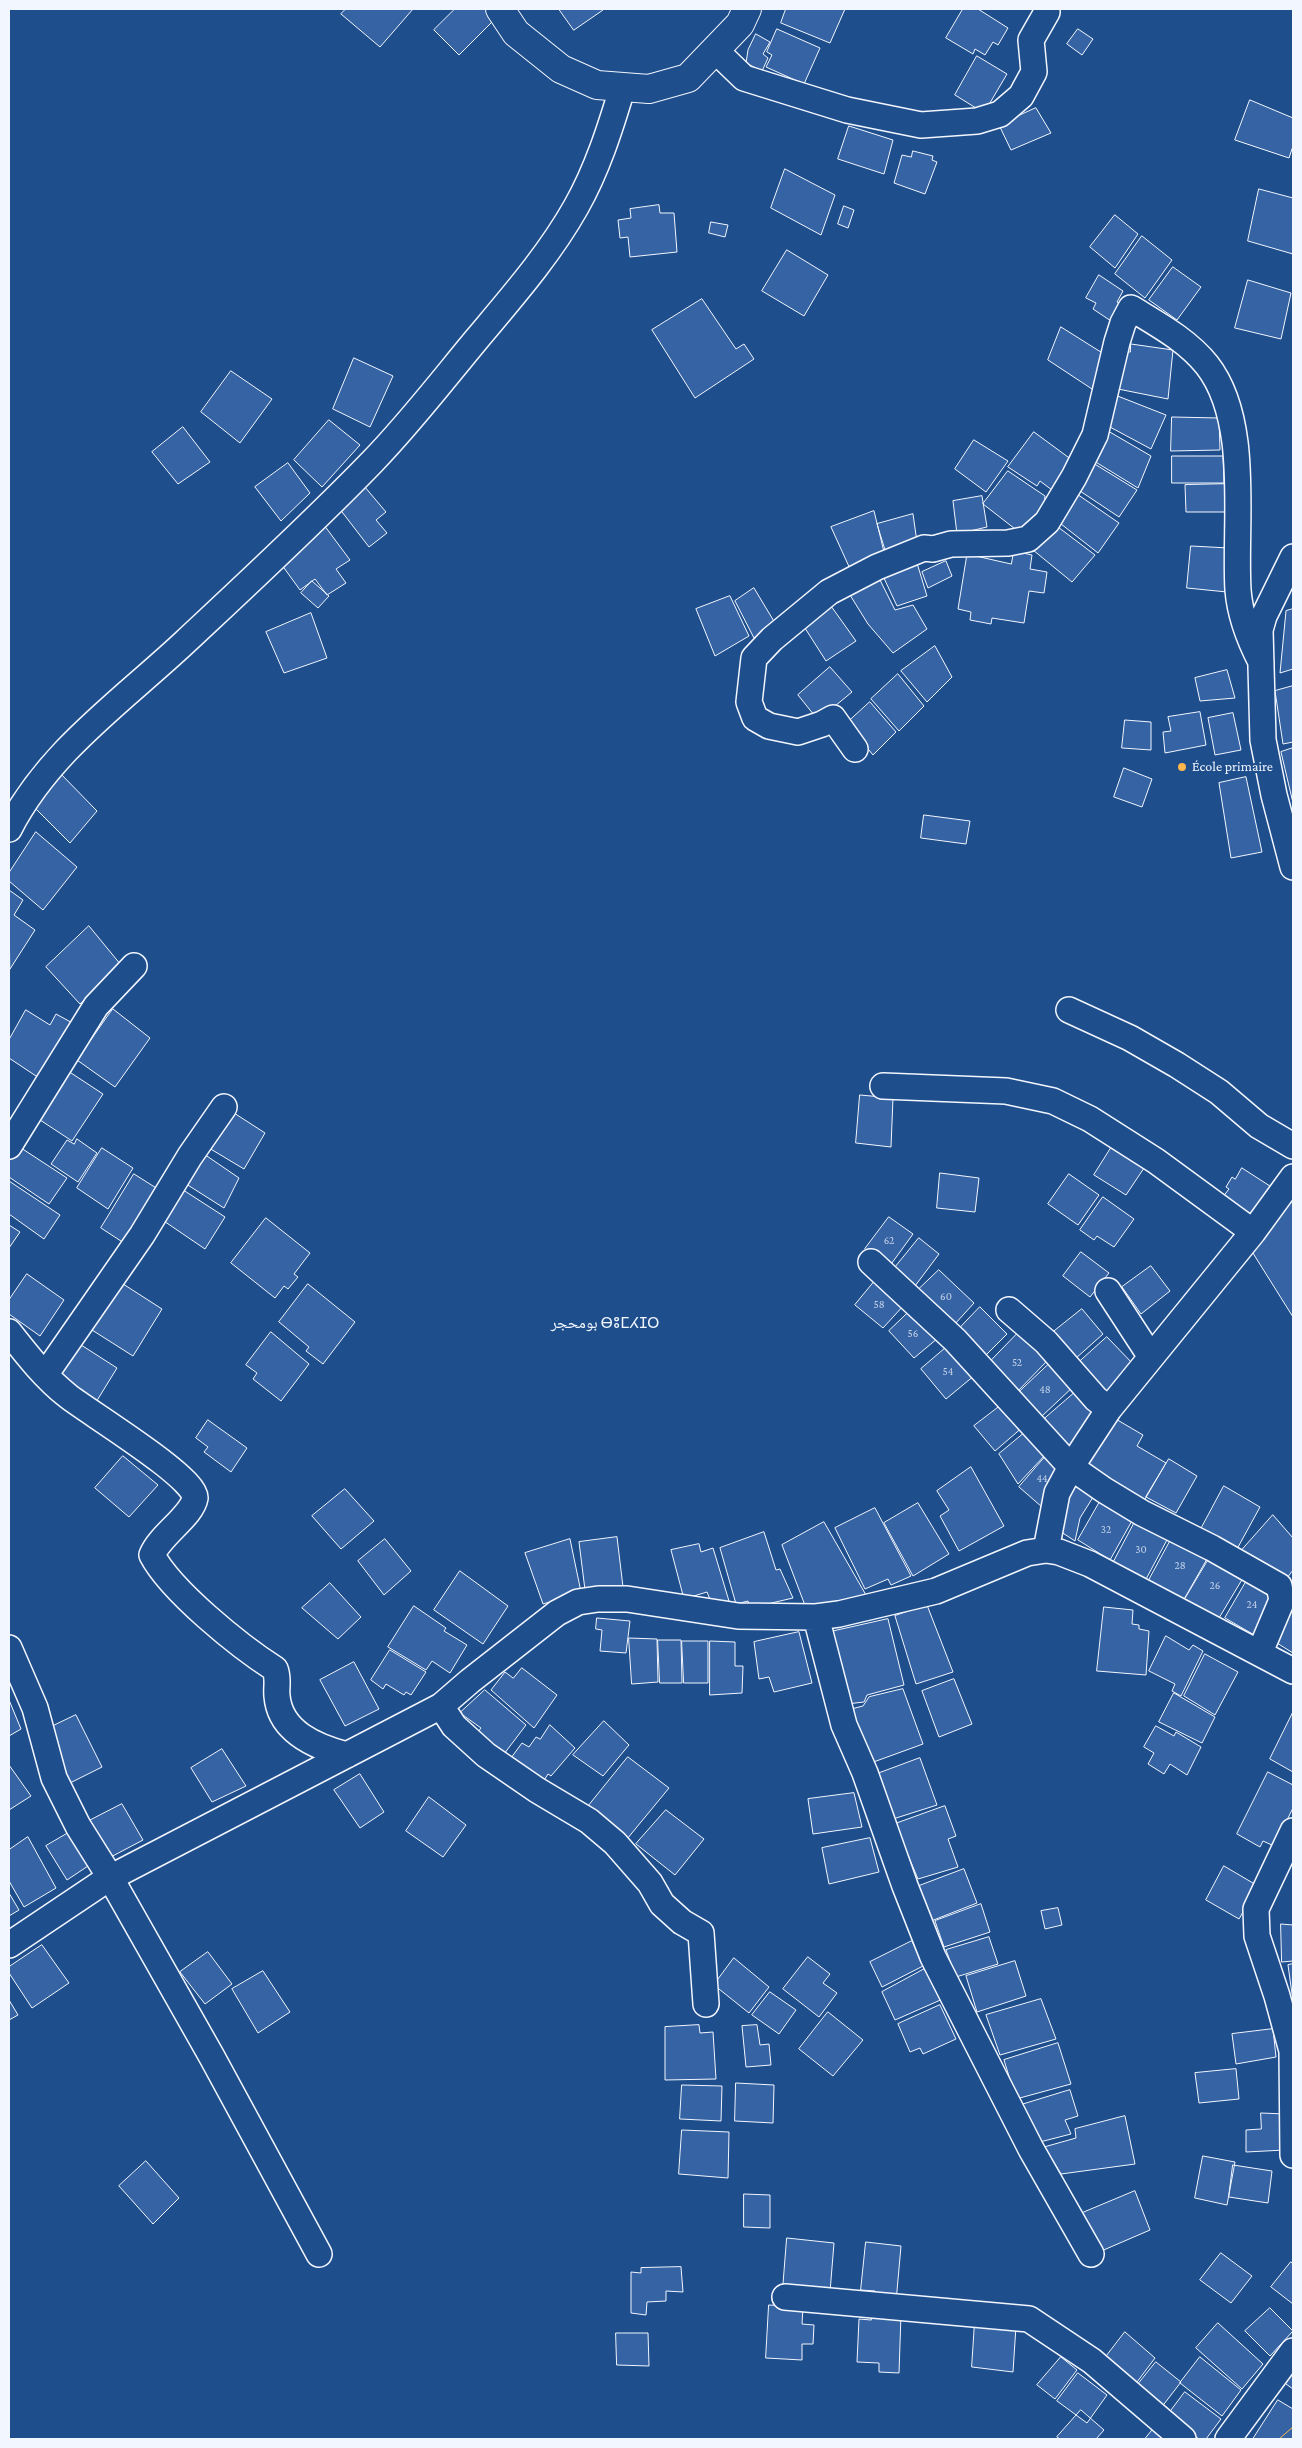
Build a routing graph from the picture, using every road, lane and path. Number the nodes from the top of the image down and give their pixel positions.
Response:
1 (500, 9) edge
2 (747, 9) edge
3 (1047, 12) dead end
4 (715, 50) junction
5 (622, 89) junction
6 (1293, 556) edge
7 (1261, 662) junction
8 (855, 750) dead end
9 (9, 830) edge
10 (1293, 867) edge
11 (134, 966) dead end
12 (1069, 1010) dead end
13 (883, 1086) dead end
14 (224, 1107) dead end
15 (9, 1146) edge
16 (1293, 1146) edge
17 (1293, 1177) edge
18 (1253, 1232) junction
19 (871, 1262) dead end
20 (1108, 1291) dead end
21 (1009, 1310) dead end
22 (9, 1332) edge
23 (1151, 1357) junction
24 (45, 1375) junction
25 (1109, 1410) junction
26 (1071, 1467) junction
27 (1046, 1550) junction
28 (816, 1617) junction
29 (9, 1648) edge
30 (1260, 1652) junction
31 (1293, 1671) edge
32 (441, 1706) junction
33 (347, 1755) junction
34 (1293, 1831) edge
35 (110, 1877) junction
36 (9, 1946) edge
37 (706, 2004) dead end
38 (1292, 2155) edge
39 (319, 2254) dead end
40 (1091, 2254) dead end
41 (785, 2297) dead end
42 (1293, 2351) edge
43 (1182, 2439) edge
44 (1228, 2439) edge

1 - 5 main road
2 - 4 main road
3 - 4 street
4 - 5 main road
5 - 9 street
6 - 7 street
7 - 8 street
7 - 10 street
11 - 15 street
12 - 16 street
13 - 18 street
14 - 24 street
17 - 18 street
18 - 23 street
19 - 26 street
20 - 23 street
21 - 25 street
22 - 24 street
23 - 25 street
24 - 33 street
25 - 26 street
26 - 27 street
26 - 30 street
27 - 28 street
27 - 30 street
28 - 32 street
28 - 40 street
29 - 35 street
30 - 31 street
32 - 33 street
32 - 37 street
33 - 35 street
34 - 38 street
35 - 36 street
35 - 39 street
41 - 43 street
42 - 44 street

